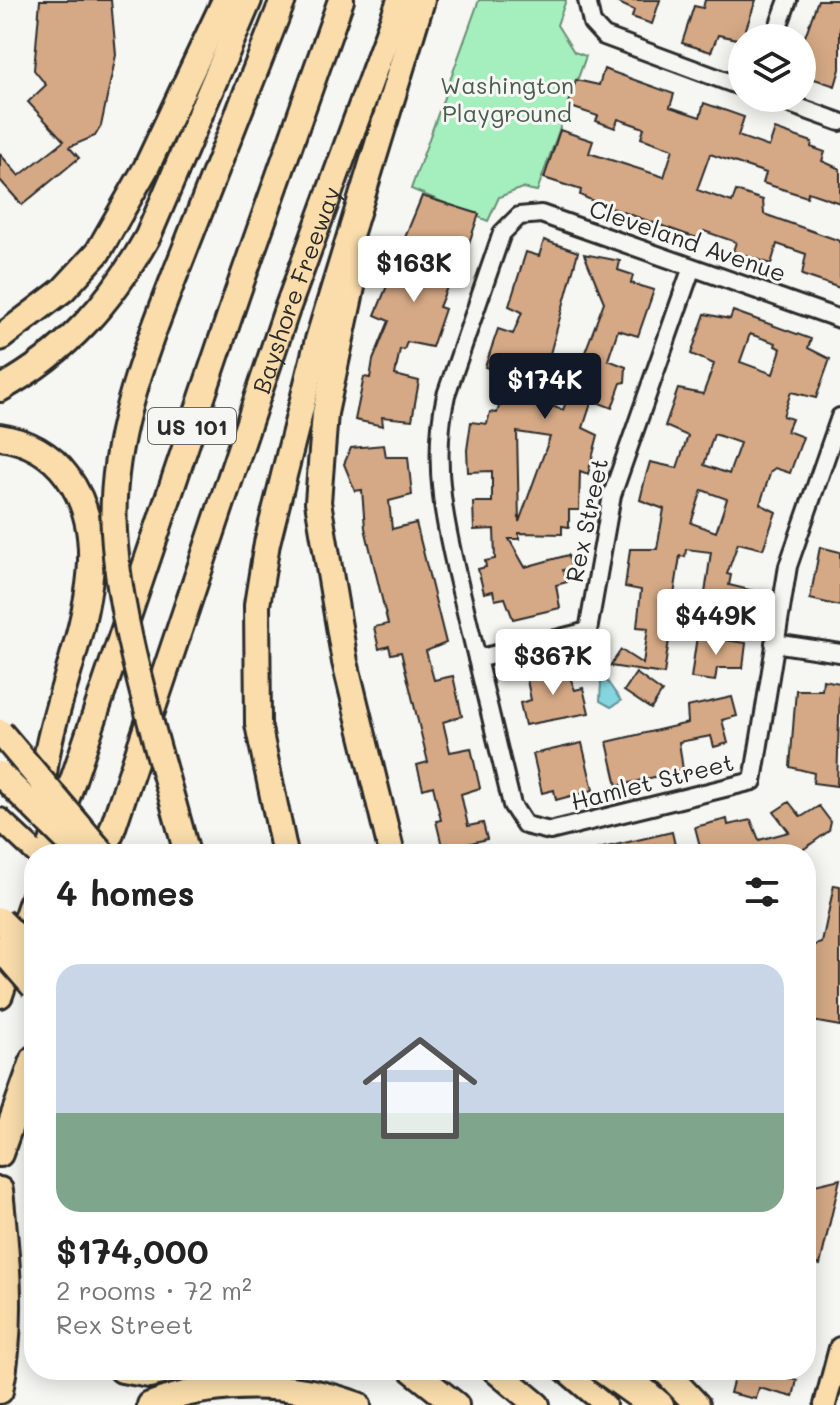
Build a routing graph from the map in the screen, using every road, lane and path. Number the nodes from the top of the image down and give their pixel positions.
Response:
1 (225, 0) edge
2 (249, 0) edge
3 (283, 0) edge
4 (341, 0) edge
5 (400, 0) edge
6 (422, 0) edge
7 (587, 0) edge
8 (788, 0) edge
9 (779, 24) edge
10 (728, 82) edge
11 (396, 93) junction
12 (812, 112) edge
13 (840, 122) edge
14 (692, 267) junction
15 (840, 319) edge
16 (0, 338) edge
17 (0, 389) edge
18 (840, 417) edge
19 (2, 437) edge
20 (774, 643) junction
21 (840, 653) edge
22 (477, 659) junction
23 (165, 672) junction
24 (0, 732) edge
25 (0, 774) edge
26 (1, 820) edge
27 (26, 844) edge
28 (46, 844) edge
29 (49, 844) edge
30 (71, 844) edge
31 (95, 844) edge
32 (107, 844) edge
33 (123, 844) edge
34 (184, 844) edge
35 (283, 844) edge
36 (390, 844) edge
37 (0, 920) edge
38 (24, 924) edge
39 (24, 944) edge
40 (0, 948) edge
41 (24, 976) edge
42 (0, 995) edge
43 (24, 1086) edge
44 (0, 1154) edge
45 (0, 1190) edge
46 (840, 1348) edge
47 (425, 1380) edge
48 (507, 1380) edge
49 (576, 1380) edge
50 (612, 1380) edge
51 (632, 1380) edge
52 (673, 1380) edge
53 (0, 1391) edge
54 (150, 1405) edge
55 (358, 1405) edge
56 (456, 1405) edge
57 (537, 1405) edge
58 (605, 1405) edge
59 (647, 1405) edge
60 (661, 1405) edge
61 (697, 1405) edge
62 (825, 1405) edge

1 - 16 highway
2 - 17 highway
3 - 34 highway, bridge
4 - 29 highway, US 101
5 - 23 highway, Bayshore Freeway / US 101
6 - 11 highway
7 - 10 street
8 - 9 street
11 - 35 highway
11 - 36 highway
12 - 13 street
14 - 15 street, Cleveland Avenue
14 - 22 street, Rex Street
14 - 22 street, Cleveland Avenue
18 - 20 street, Hamlet Street
19 - 28 highway
20 - 21 street
20 - 22 street, Hamlet Street
23 - 32 highway, Bayshore Freeway / US 101
23 - 33 highway
24 - 31 highway, bridge
25 - 30 highway, bridge
26 - 27 main road
37 - 39 highway, bridge
38 - 42 highway
40 - 41 highway, bridge
43 - 44 highway
45 - 53 highway
46 - 62 main road
47 - 56 highway
48 - 57 highway
49 - 58 main road
50 - 59 main road
51 - 60 highway
52 - 61 highway
54 - 55 highway

